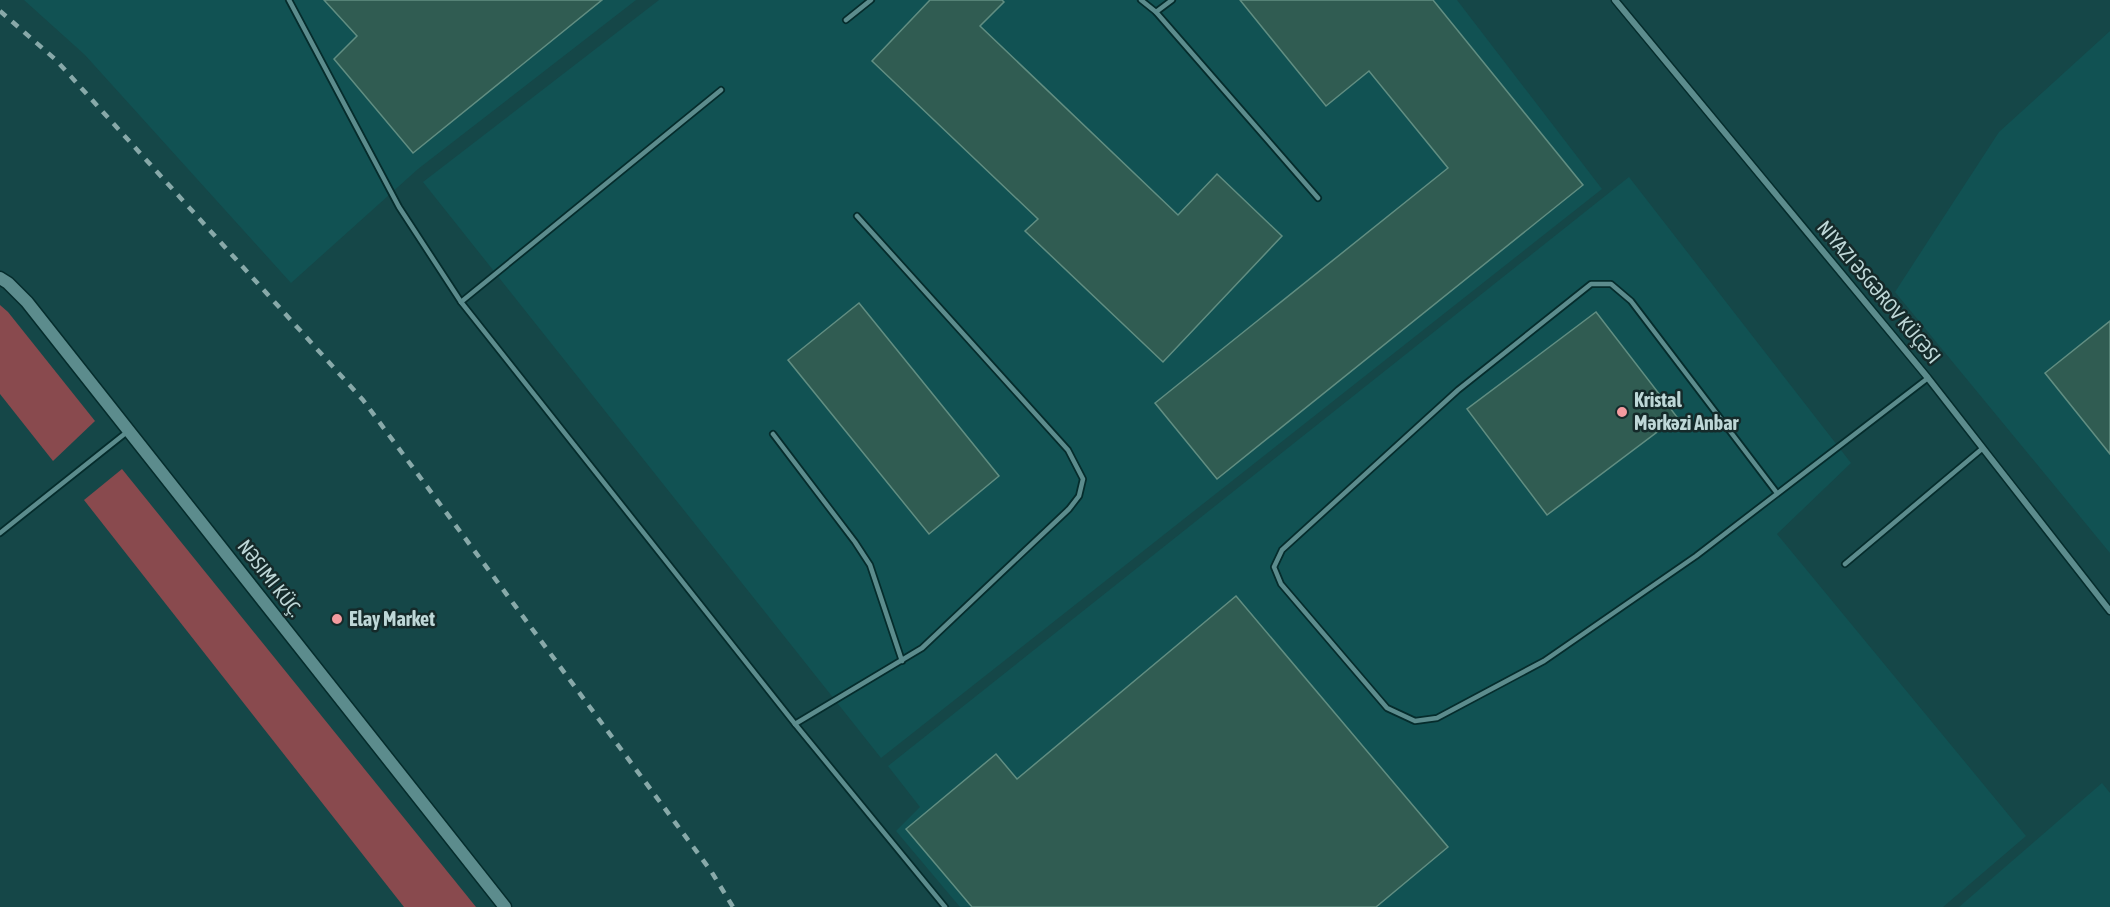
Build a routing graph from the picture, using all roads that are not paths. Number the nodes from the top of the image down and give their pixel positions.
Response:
1 (289, 0) edge
2 (871, 0) edge
3 (1141, 0) edge
4 (1172, 0) edge
5 (1615, 0) edge
6 (1156, 12) junction
7 (846, 20) dead end
8 (721, 90) dead end
9 (1318, 198) dead end
10 (857, 216) dead end
11 (0, 278) edge
12 (461, 302) junction
13 (1928, 378) junction
14 (129, 430) junction
15 (773, 434) dead end
16 (1983, 448) junction
17 (1777, 493) junction
18 (0, 533) edge
19 (1845, 564) dead end
20 (2110, 611) edge
21 (902, 661) junction
22 (795, 724) junction
23 (505, 907) edge
24 (945, 907) edge

1 - 12 lane
2 - 7 lane
3 - 6 lane
4 - 6 lane
5 - 13 street, NIYAZI ƏSGƏROV KÜÇƏSI
6 - 9 lane
8 - 12 lane
10 - 21 lane
11 - 14 street, NƏSIMI KÜÇ.
12 - 22 lane
13 - 16 street, NIYAZI ƏSGƏROV KÜÇƏSI
13 - 17 lane
14 - 18 lane
14 - 23 street, NƏSIMI KÜÇ.
15 - 21 lane
16 - 19 lane
16 - 20 street, NIYAZI ƏSGƏROV KÜÇƏSI
17 - 17 lane
21 - 22 lane
22 - 24 lane

